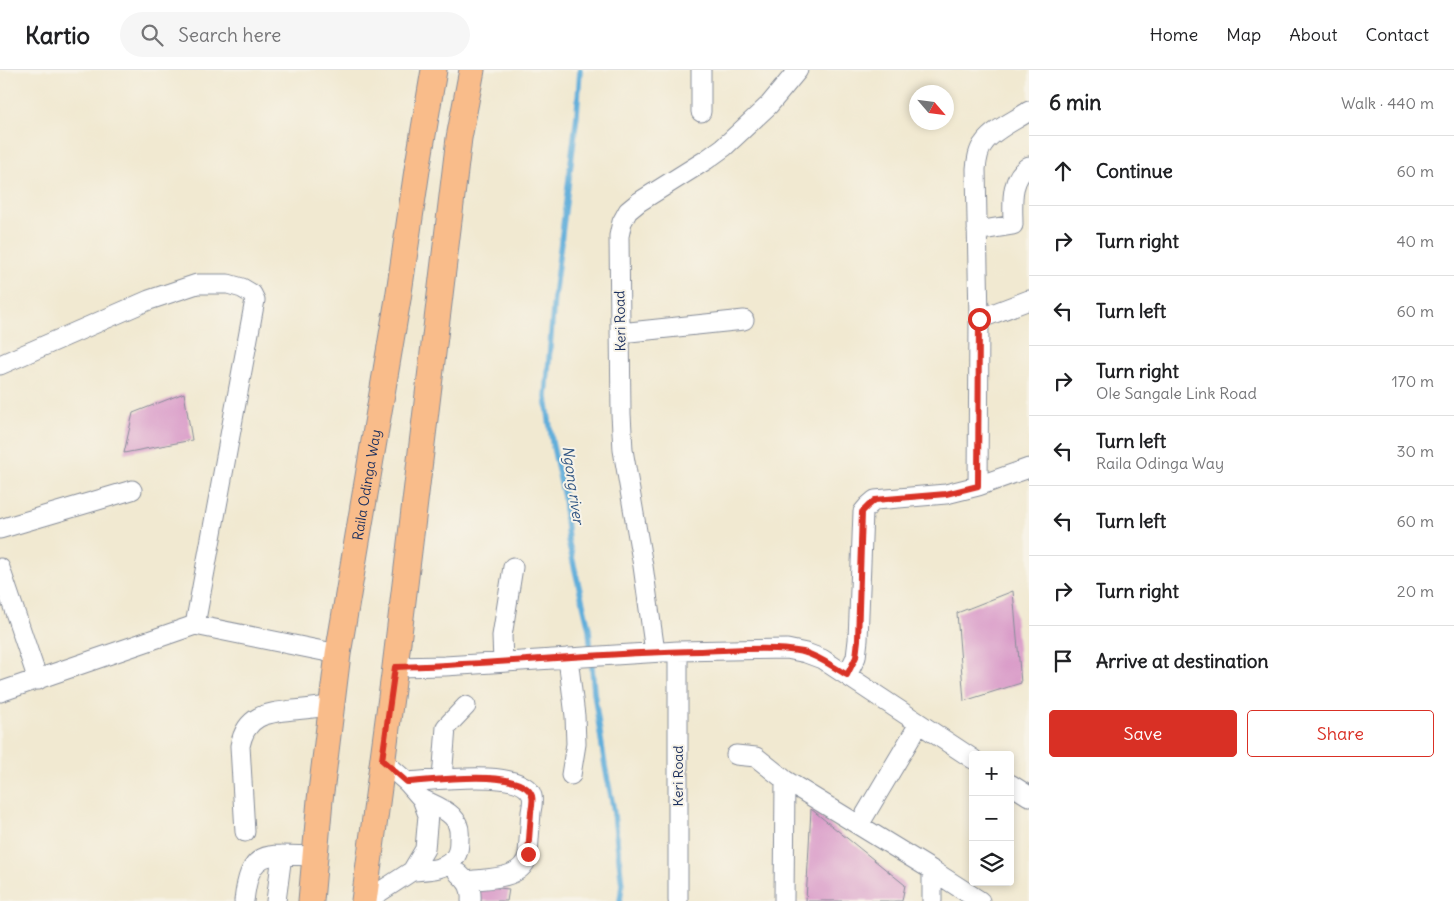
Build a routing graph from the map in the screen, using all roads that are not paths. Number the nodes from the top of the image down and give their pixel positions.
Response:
1 (434, 70) edge
2 (472, 70) edge
3 (701, 70) edge
4 (798, 70) edge
5 (1029, 111) edge
6 (701, 112) dead end
7 (1029, 166) edge
8 (1021, 222) edge
9 (977, 231) junction
10 (398, 299) junction
11 (1029, 300) edge
12 (439, 302) junction
13 (979, 319) junction
14 (744, 320) dead end
15 (620, 333) junction
16 (0, 365) edge
17 (1029, 468) edge
18 (978, 486) junction
19 (132, 490) dead end
20 (0, 529) edge
21 (513, 567) dead end
22 (0, 568) edge
23 (195, 625) junction
24 (678, 651) junction
25 (655, 652) junction
26 (338, 654) junction
27 (568, 658) junction
28 (503, 662) junction
29 (395, 667) junction
30 (847, 675) junction
31 (38, 680) junction
32 (0, 692) edge
33 (332, 706) junction
34 (466, 706) dead end
35 (919, 724) junction
36 (736, 755) dead end
37 (969, 756) edge
38 (382, 760) junction
39 (571, 775) dead end
40 (442, 778) junction
41 (785, 780) junction
42 (407, 782) junction
43 (1014, 787) edge
44 (1029, 796) edge
45 (422, 798) junction
46 (858, 824) junction
47 (245, 832) dead end
48 (282, 855) junction
49 (315, 856) junction
50 (448, 864) junction
51 (932, 870) junction
52 (412, 871) junction
53 (467, 882) junction
54 (244, 901) edge
55 (276, 901) edge
56 (311, 901) edge
57 (365, 901) edge
58 (471, 901) edge
59 (678, 901) edge
60 (784, 901) edge
61 (932, 901) edge
62 (980, 901) edge

1 - 10 main road, Raila Odinga Way
2 - 12 main road
3 - 6 street
4 - 15 street, Keri Road
5 - 9 street
7 - 8 street
8 - 9 street
9 - 13 street
10 - 12 main road
10 - 26 main road, Raila Odinga Way
11 - 13 street
12 - 29 main road
13 - 18 street
14 - 15 street
15 - 25 street, Keri Road
16 - 23 street
17 - 18 street
18 - 30 street
19 - 20 street
21 - 28 street
22 - 31 street
23 - 26 street
23 - 31 street
24 - 25 street
24 - 30 street
24 - 59 street, Keri Road
25 - 27 street
26 - 33 main road, Raila Odinga Way
27 - 28 street
27 - 39 street
28 - 29 street
29 - 38 main road
30 - 35 street
31 - 32 street
33 - 47 street
33 - 49 main road, Raila Odinga Way
34 - 40 street
35 - 37 street
35 - 46 street
36 - 41 street
38 - 42 street
38 - 57 main road
40 - 42 street
40 - 53 street
41 - 46 street
41 - 60 street
42 - 45 street
43 - 44 street
45 - 50 street
45 - 52 street
46 - 51 street
48 - 49 street
48 - 54 street
48 - 55 street
49 - 56 main road, Raila Odinga Way
50 - 52 street
50 - 53 street
51 - 61 street
51 - 62 street
52 - 57 street
53 - 58 street

